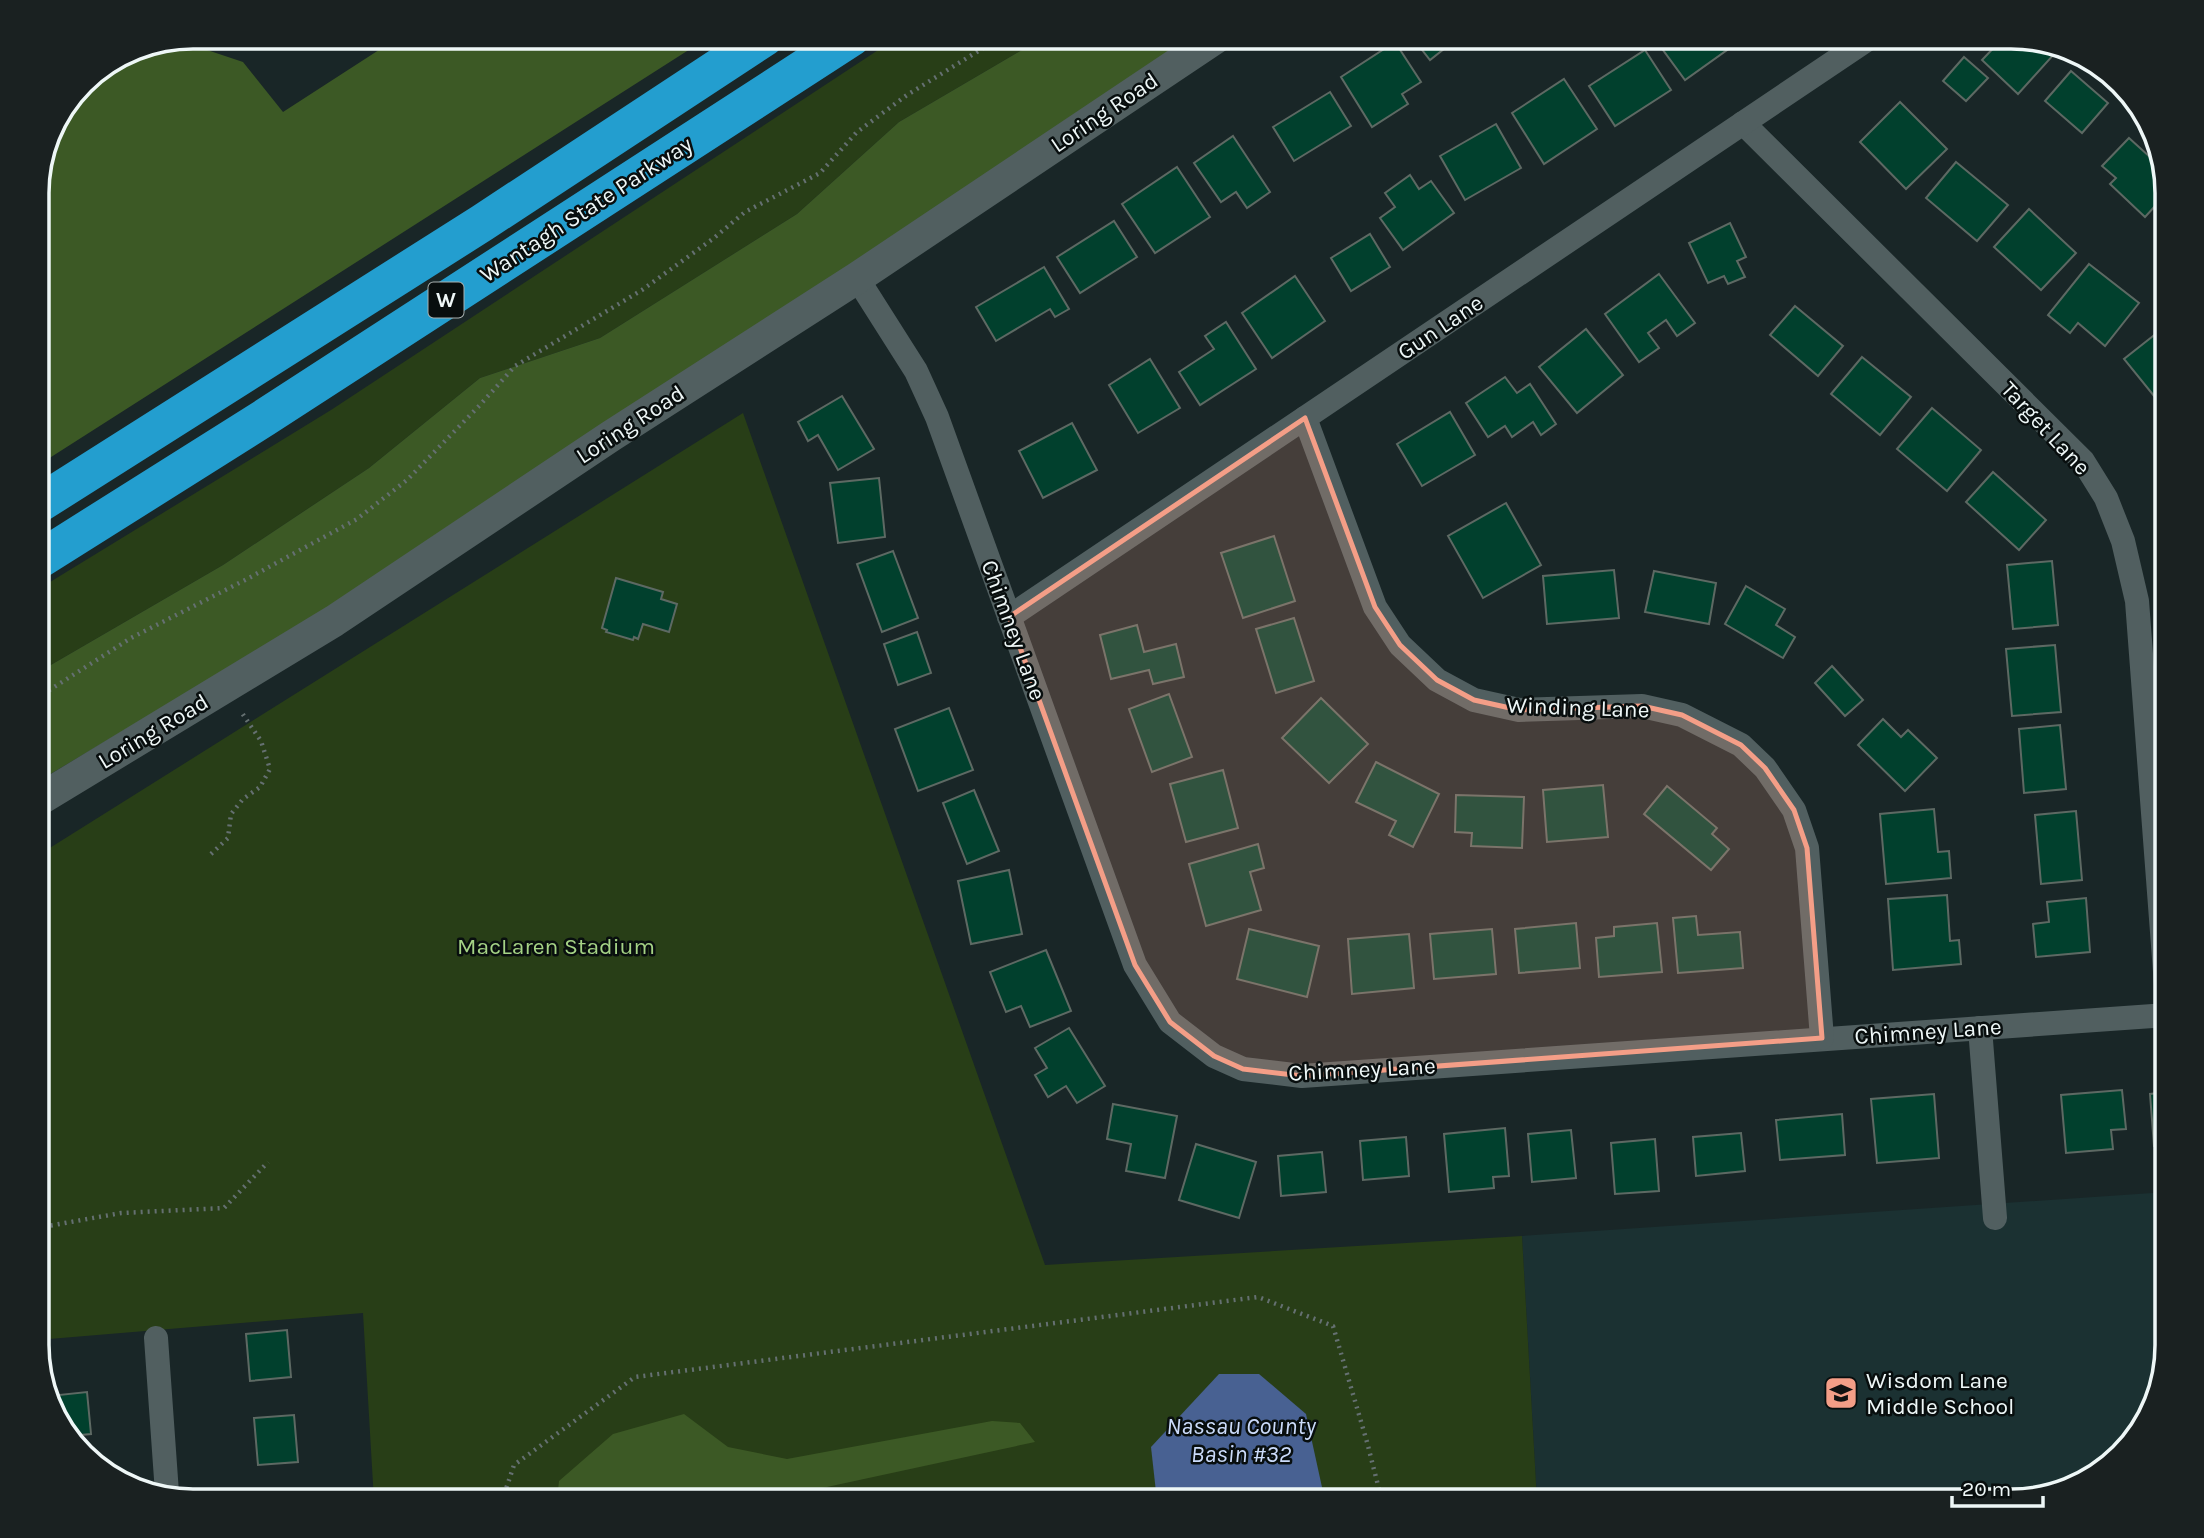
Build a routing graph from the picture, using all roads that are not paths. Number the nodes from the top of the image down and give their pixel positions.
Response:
1 (747, 49) edge
2 (833, 49) edge
3 (1199, 49) edge
4 (1853, 49) edge
5 (1743, 123) junction
6 (857, 278) junction
7 (1305, 418) junction
8 (49, 497) edge
9 (49, 553) edge
10 (1009, 617) junction
11 (49, 794) edge
12 (2155, 839) edge
13 (2155, 1016) edge
14 (1980, 1028) junction
15 (1822, 1038) junction
16 (1995, 1217) dead end
17 (156, 1338) dead end
18 (167, 1486) edge

1 - 8 highway, Wantagh State Parkway / W
2 - 9 highway, Wantagh State Parkway / W
3 - 6 street, Loring Road
4 - 5 street, Gun Lane
5 - 7 street, Gun Lane
5 - 12 street, Target Lane
6 - 10 street, Chimney Lane
6 - 11 street, Loring Road
7 - 10 street, Gun Lane
7 - 15 street, Winding Lane
10 - 15 street, Chimney Lane
13 - 14 street, Chimney Lane
14 - 15 street, Chimney Lane
14 - 16 street
17 - 18 street

